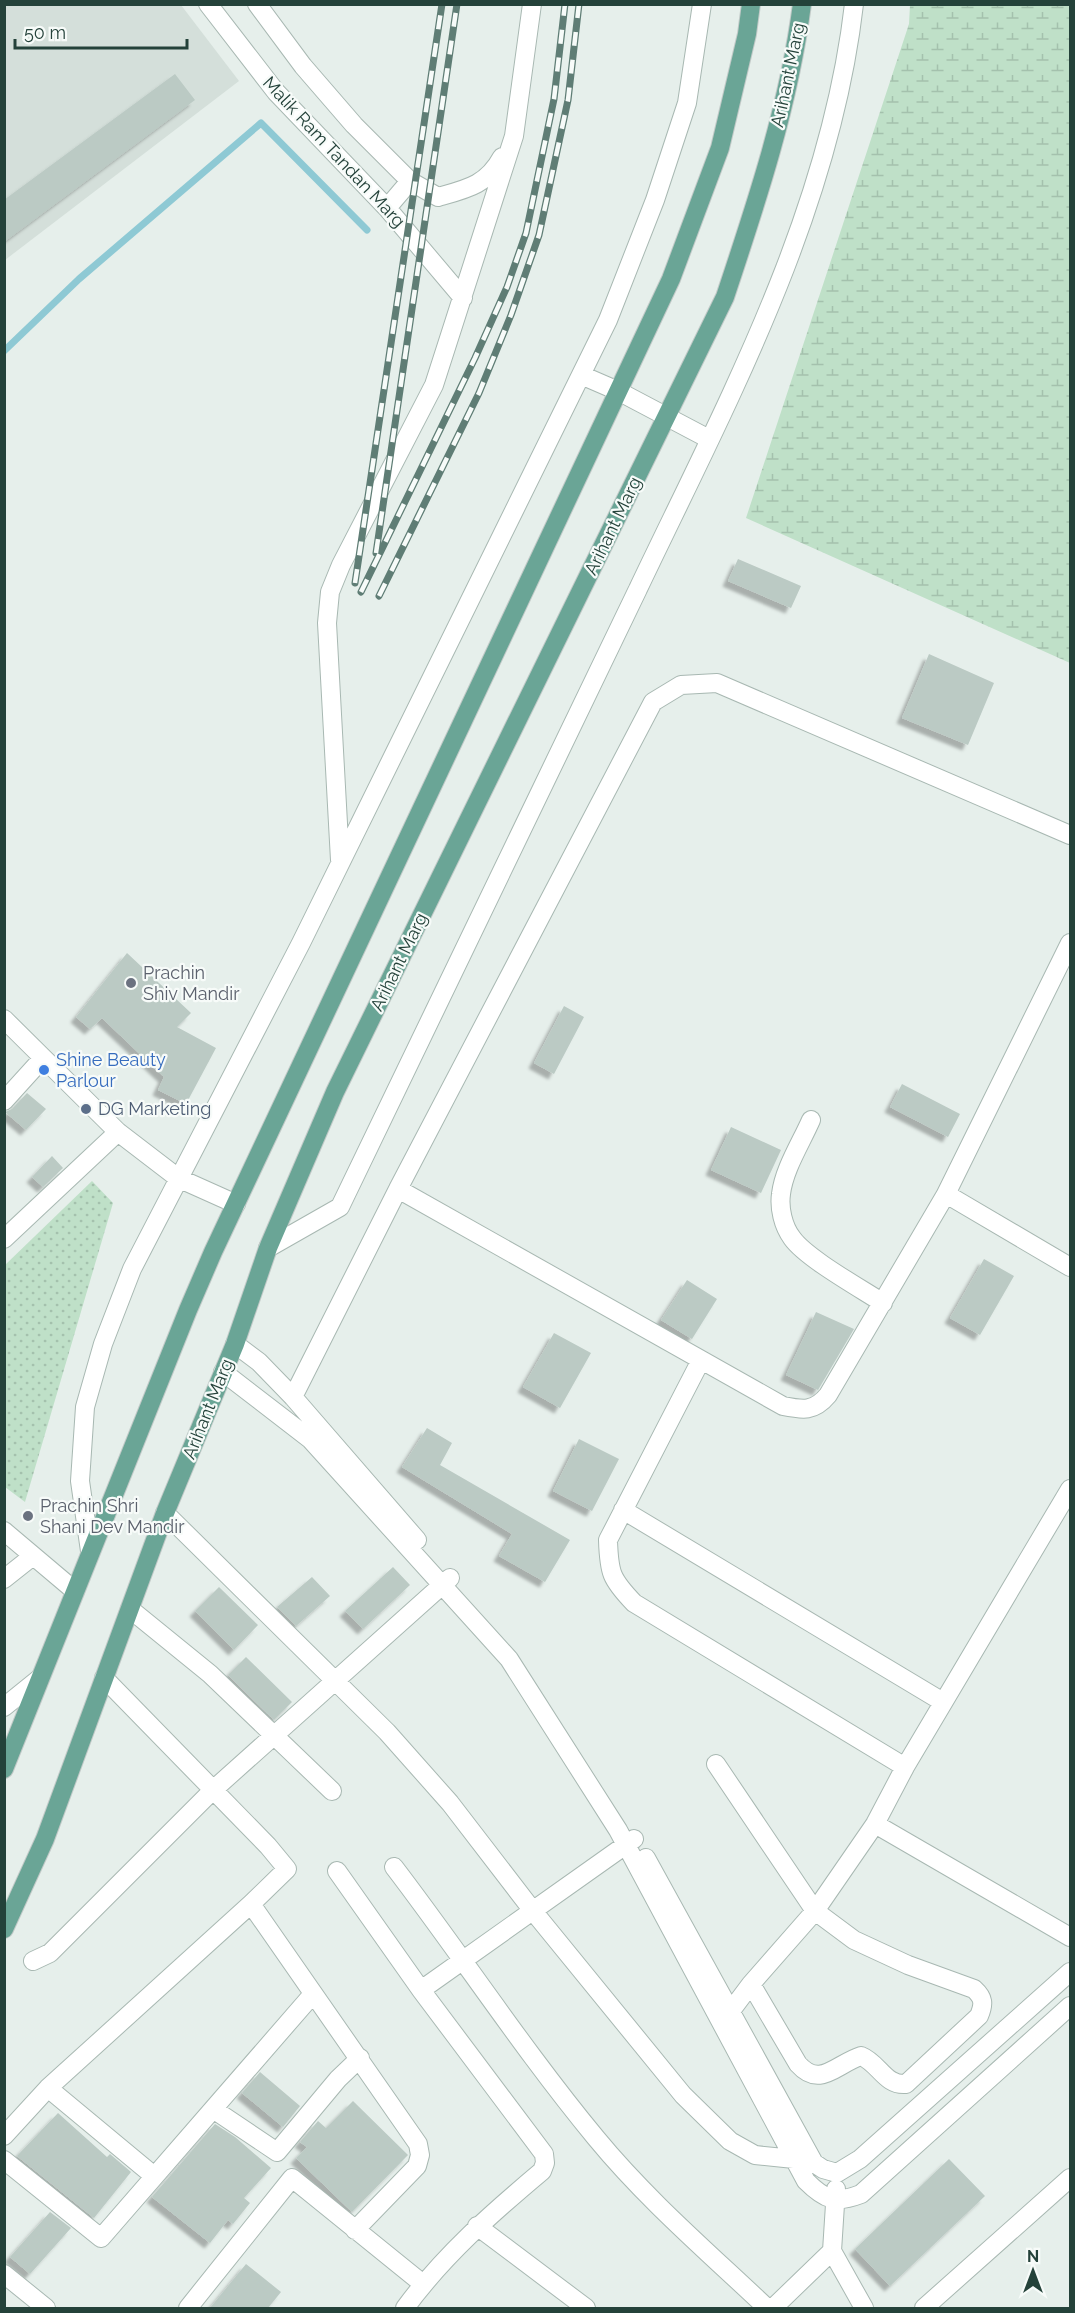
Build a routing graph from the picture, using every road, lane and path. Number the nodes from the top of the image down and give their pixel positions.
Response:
1 (208, 4) edge
2 (257, 4) edge
3 (532, 4) edge
4 (702, 4) edge
5 (751, 4) edge
6 (802, 4) edge
7 (854, 4) edge
8 (514, 136) junction
9 (410, 181) junction
10 (387, 208) junction
11 (463, 298) junction
12 (581, 375) junction
13 (618, 391) junction
14 (667, 416) junction
15 (709, 439) junction
16 (1071, 835) edge
17 (340, 862) junction
18 (1071, 943) edge
19 (4, 1019) edge
20 (43, 1058) junction
21 (4, 1101) edge
22 (811, 1120) dead end
23 (118, 1131) junction
24 (178, 1178) junction
25 (398, 1189) junction
26 (946, 1194) junction
27 (236, 1204) junction
28 (4, 1239) edge
29 (268, 1248) junction
30 (1071, 1267) edge
31 (883, 1303) junction
32 (235, 1344) junction
33 (701, 1360) junction
34 (223, 1372) junction
35 (293, 1396) junction
36 (1071, 1489) edge
37 (623, 1510) junction
38 (165, 1513) junction
39 (4, 1531) edge
40 (90, 1551) junction
41 (33, 1556) junction
42 (4, 1579) edge
43 (446, 1582) junction
44 (75, 1591) junction
45 (130, 1609) junction
46 (40, 1678) junction
47 (104, 1678) junction
48 (336, 1682) junction
49 (943, 1702) junction
50 (4, 1707) edge
51 (273, 1736) junction
52 (716, 1764) dead end
53 (904, 1767) junction
54 (4, 1769) edge
55 (213, 1790) junction
56 (332, 1791) dead end
57 (875, 1824) junction
58 (631, 1842) junction
59 (394, 1867) dead end
60 (337, 1871) dead end
61 (251, 1904) junction
62 (533, 1911) junction
63 (815, 1911) junction
64 (4, 1929) edge
65 (1071, 1937) edge
66 (464, 1960) junction
67 (33, 1961) dead end
68 (1071, 1972) edge
69 (751, 1984) junction
70 (421, 1990) junction
71 (313, 1994) junction
72 (1043, 1995) junction
73 (1067, 2015) edge
74 (724, 2016) junction
75 (360, 2058) junction
76 (48, 2088) junction
77 (213, 2109) junction
78 (4, 2136) edge
79 (794, 2159) junction
80 (4, 2160) edge
81 (837, 2173) junction
82 (154, 2176) junction
83 (1071, 2178) edge
84 (835, 2199) junction
85 (477, 2226) junction
86 (355, 2230) junction
87 (832, 2252) junction
88 (4, 2274) edge
89 (423, 2284) junction
90 (45, 2308) edge
91 (188, 2308) edge
92 (405, 2308) edge
93 (586, 2308) edge
94 (767, 2308) edge
95 (773, 2308) edge
96 (864, 2308) edge
97 (924, 2308) edge

1 - 10 street, Malik Ram Tandan Marg
2 - 9 street, Malik Ram Tandan Marg
3 - 8 street
4 - 12 street
5 - 13 main road
6 - 14 main road, Arihant Marg
7 - 15 street
8 - 9 street, Malik Ram Tandan Marg
8 - 11 street
9 - 10 street
10 - 11 street, Malik Ram Tandan Marg
11 - 17 street
12 - 13 street
12 - 17 street
13 - 14 street
13 - 27 main road
14 - 15 street
14 - 29 main road, Arihant Marg
15 - 29 street
16 - 25 street
17 - 24 street
18 - 26 street
19 - 20 street
20 - 21 street
20 - 23 street
22 - 31 street
23 - 24 street
23 - 28 street
24 - 27 street
24 - 40 street
25 - 33 street
25 - 35 street
26 - 30 street
26 - 31 street
27 - 40 main road
29 - 32 main road, Arihant Marg
31 - 33 street
32 - 34 main road, Arihant Marg
32 - 35 street
33 - 37 street
34 - 38 main road, Arihant Marg
34 - 43 street
35 - 43 street
36 - 49 street
37 - 49 street
37 - 53 street
38 - 45 main road, Arihant Marg
38 - 48 street
39 - 41 street
40 - 44 main road
41 - 42 street
41 - 44 street
43 - 48 street
43 - 58 street
44 - 46 main road
45 - 47 main road, Arihant Marg
45 - 51 street
46 - 50 street
46 - 54 main road
47 - 55 street
47 - 64 main road, Arihant Marg
48 - 51 street
48 - 62 street
49 - 53 street
51 - 55 street
51 - 56 street
52 - 63 street
53 - 57 street
55 - 61 street
55 - 67 street
57 - 63 street
57 - 65 street
58 - 62 street
58 - 74 street
59 - 66 street
60 - 70 street
61 - 71 street
61 - 76 street
62 - 66 street
62 - 79 street
63 - 69 street
63 - 69 street
66 - 70 street
66 - 94 street
68 - 72 street
69 - 74 street
70 - 85 street
71 - 75 street
71 - 77 street
72 - 73 street
72 - 81 street
73 - 84 street
74 - 79 street
74 - 81 street
75 - 77 street
75 - 86 street
76 - 78 street
76 - 82 street
77 - 82 street
79 - 84 street
80 - 82 street
81 - 84 street
83 - 97 street
84 - 87 street
85 - 89 street
85 - 93 street
86 - 89 street
86 - 91 street
87 - 95 street
87 - 96 street
88 - 90 street
89 - 92 street

